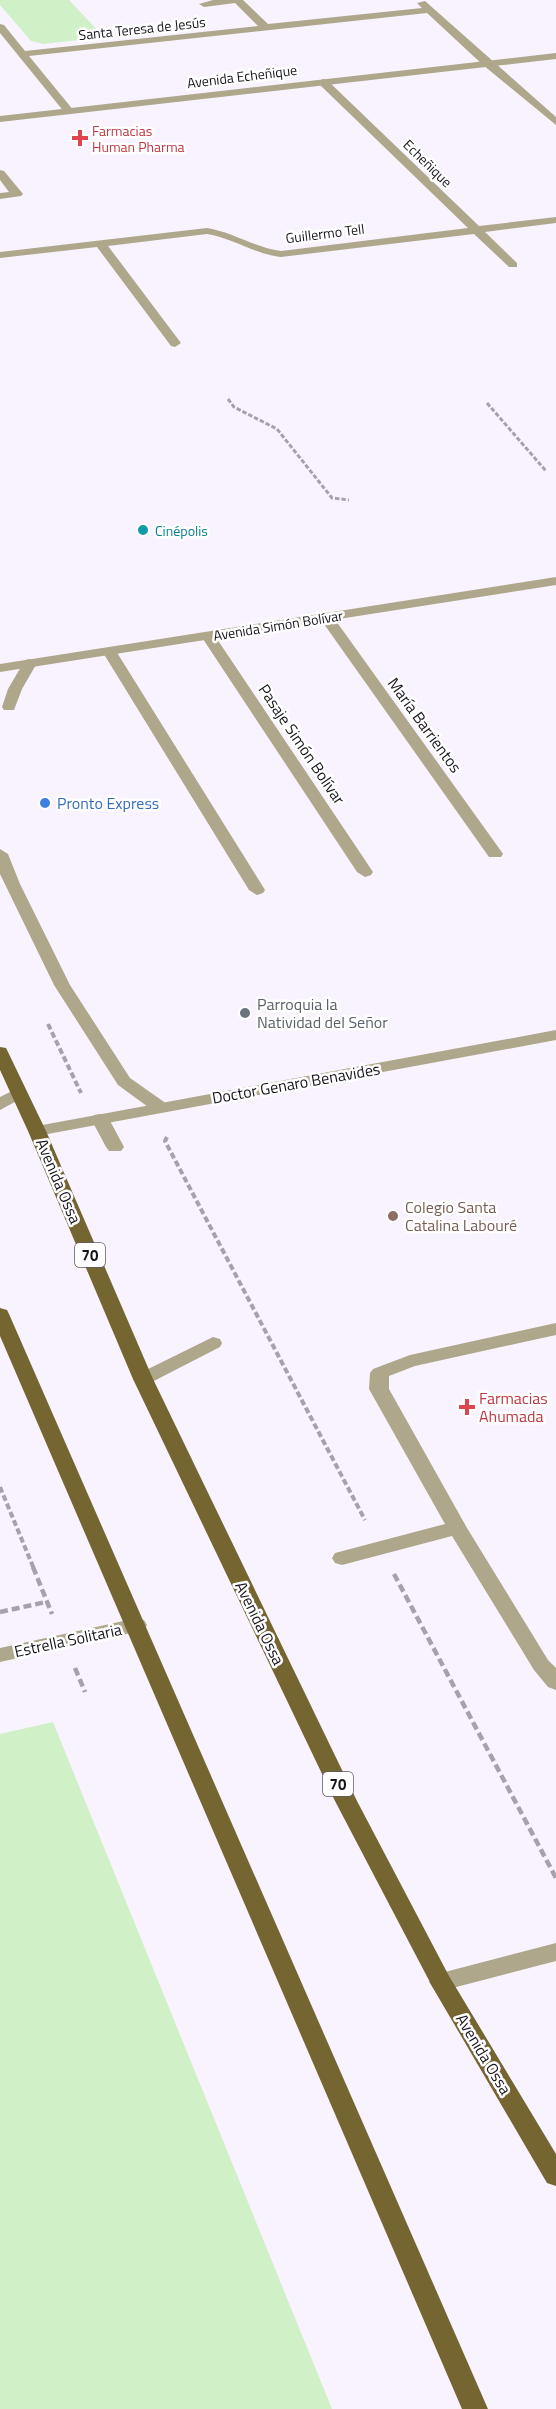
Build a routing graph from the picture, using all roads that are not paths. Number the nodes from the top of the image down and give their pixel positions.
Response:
1 (238, 0) edge
2 (419, 0) edge
3 (204, 4) dead end
4 (430, 10) junction
5 (0, 27) edge
6 (266, 28) junction
7 (22, 54) junction
8 (556, 56) edge
9 (487, 63) junction
10 (323, 82) junction
11 (69, 111) junction
12 (0, 119) edge
13 (556, 122) edge
14 (0, 172) edge
15 (0, 196) edge
16 (556, 220) edge
17 (475, 230) junction
18 (101, 244) junction
19 (0, 255) edge
20 (513, 265) dead end
21 (175, 343) dead end
22 (556, 581) edge
23 (326, 617) junction
24 (208, 636) junction
25 (109, 651) junction
26 (30, 663) junction
27 (0, 668) edge
28 (6, 708) edge
29 (0, 854) edge
30 (495, 854) dead end
31 (365, 872) dead end
32 (257, 890) dead end
33 (556, 1035) edge
34 (0, 1052) edge
35 (18, 1093) junction
36 (0, 1105) edge
37 (161, 1108) junction
38 (100, 1119) junction
39 (37, 1131) junction
40 (115, 1147) dead end
41 (0, 1314) edge
42 (556, 1329) edge
43 (213, 1343) dead end
44 (143, 1379) junction
45 (457, 1528) junction
46 (342, 1558) dead end
47 (136, 1625) junction
48 (0, 1655) edge
49 (556, 1682) edge
50 (556, 1952) edge
51 (441, 1982) junction
52 (556, 2176) edge
53 (475, 2409) edge

1 - 3 street, Santa Teresa de Jesús
1 - 6 street, Santa Teresa de Jesús
2 - 4 street
4 - 6 street, Santa Teresa de Jesús
4 - 9 street
5 - 7 street
6 - 7 street, Santa Teresa de Jesús
7 - 11 street
8 - 9 street, Avenida Echeñique
9 - 10 street, Avenida Echeñique
9 - 13 street
10 - 11 street, Avenida Echeñique
10 - 17 street, Echeñique
11 - 12 street, Avenida Echeñique
14 - 15 street
16 - 17 street, Guillermo Tell
17 - 18 street, Guillermo Tell
17 - 20 street, Echeñique
18 - 19 street, Guillermo Tell
18 - 21 street
22 - 23 street, Avenida Simón Bolívar
23 - 24 street, Avenida Simón Bolívar
23 - 30 street, María Barrientos
24 - 25 street, Avenida Simón Bolívar
24 - 31 street, Pasaje Simón Bolívar
25 - 26 street, Avenida Simón Bolívar
25 - 32 street
26 - 27 street, Avenida Simón Bolívar
26 - 28 street
29 - 37 street
33 - 37 street, Doctor Genaro Benavides
34 - 35 main road, Avenida Ossa / 70
35 - 36 street
35 - 39 main road, Avenida Ossa / 70
37 - 38 street, Doctor Genaro Benavides
38 - 39 street, Doctor Genaro Benavides
38 - 40 street
39 - 44 main road, Avenida Ossa / 70
41 - 47 main road
42 - 45 street
43 - 44 street
44 - 51 main road, Avenida Ossa / 70
45 - 46 street
45 - 49 street
47 - 48 street, Estrella Solitaria
47 - 53 main road
50 - 51 street
51 - 52 main road, Avenida Ossa / 70

